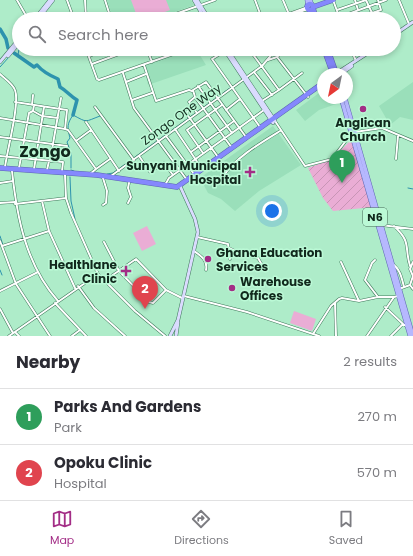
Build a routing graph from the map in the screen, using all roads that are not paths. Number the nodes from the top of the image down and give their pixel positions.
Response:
1 (17, 0) edge
2 (50, 0) edge
3 (53, 0) edge
4 (67, 0) edge
5 (85, 0) edge
6 (105, 0) edge
7 (194, 0) edge
8 (197, 0) edge
9 (215, 0) edge
10 (255, 0) edge
11 (284, 0) edge
12 (328, 0) edge
13 (333, 0) edge
14 (355, 0) edge
15 (386, 0) edge
16 (399, 0) edge
17 (378, 1) edge
18 (356, 4) junction
19 (199, 6) junction
20 (310, 6) edge
21 (368, 6) junction
22 (336, 10) joint
23 (358, 10) junction
24 (24, 12) edge
25 (41, 12) edge
26 (44, 12) edge
27 (71, 12) edge
28 (86, 12) edge
29 (109, 12) edge
30 (181, 12) edge
31 (202, 12) edge
32 (204, 12) edge
33 (259, 12) edge
34 (288, 12) edge
35 (296, 12) edge
36 (354, 12) edge
37 (371, 12) edge
38 (375, 12) edge
39 (413, 22) edge
40 (409, 24) junction
41 (401, 30) edge
42 (12, 48) edge
43 (12, 51) edge
44 (89, 56) edge
45 (150, 56) edge
46 (169, 56) edge
47 (217, 56) edge
48 (230, 56) edge
49 (254, 56) edge
50 (271, 56) edge
51 (329, 56) edge
52 (354, 56) edge
53 (364, 56) edge
54 (364, 56) edge
55 (111, 57) edge
56 (277, 57) joint
57 (268, 60) junction
58 (356, 61) junction
59 (152, 62) junction
60 (0, 64) edge
61 (92, 64) junction
62 (144, 65) junction
63 (262, 66) junction
64 (334, 68) edge
65 (345, 68) edge
66 (345, 68) edge
67 (254, 72) junction
68 (122, 73) junction
69 (302, 73) dead end
70 (0, 74) edge
71 (146, 74) junction
72 (244, 79) junction
73 (294, 79) junction
74 (126, 82) junction
75 (198, 86) junction
76 (232, 88) junction
77 (317, 88) edge
78 (279, 90) junction
79 (317, 90) edge
80 (192, 91) junction
81 (152, 93) junction
82 (33, 95) dead end
83 (272, 95) junction
84 (308, 96) junction
85 (195, 97) junction
86 (61, 98) dead end
87 (218, 98) junction
88 (240, 99) junction
89 (132, 100) junction
90 (15, 102) junction
91 (261, 102) junction
92 (210, 103) junction
93 (222, 104) junction
94 (343, 104) edge
95 (347, 104) edge
96 (33, 105) junction
97 (44, 107) junction
98 (95, 107) dead end
99 (192, 107) junction
100 (60, 108) junction
101 (203, 108) junction
102 (215, 109) junction
103 (226, 110) junction
104 (264, 110) junction
105 (33, 111) junction
106 (197, 113) junction
107 (208, 115) junction
108 (42, 116) junction
109 (0, 118) edge
110 (58, 118) junction
111 (190, 118) junction
112 (254, 118) junction
113 (13, 120) junction
114 (234, 121) junction
115 (28, 122) junction
116 (86, 122) dead end
117 (274, 122) junction
118 (41, 124) junction
119 (194, 124) junction
120 (227, 126) junction
121 (56, 127) junction
122 (239, 128) junction
123 (261, 128) junction
124 (66, 129) junction
125 (175, 129) junction
126 (91, 130) junction
127 (220, 131) junction
128 (280, 131) junction
129 (232, 133) junction
130 (354, 133) junction
131 (166, 136) junction
132 (398, 136) junction
133 (0, 137) edge
134 (9, 138) junction
135 (225, 138) junction
136 (24, 140) junction
137 (245, 140) junction
138 (76, 141) junction
139 (159, 141) junction
140 (206, 141) junction
141 (413, 141) edge
142 (38, 142) junction
143 (52, 145) junction
144 (239, 145) junction
145 (67, 146) dead end
146 (199, 147) junction
147 (211, 148) junction
148 (232, 149) junction
149 (191, 152) junction
150 (203, 153) junction
151 (0, 156) edge
152 (139, 156) junction
153 (7, 157) junction
154 (21, 158) junction
155 (219, 158) junction
156 (110, 159) junction
157 (196, 159) junction
158 (396, 159) dead end
159 (35, 160) junction
160 (134, 160) junction
161 (49, 161) junction
162 (188, 165) junction
163 (2, 169) edge
164 (19, 169) junction
165 (33, 170) junction
166 (96, 170) junction
167 (181, 170) junction
168 (203, 170) junction
169 (12, 171) junction
170 (119, 171) junction
171 (47, 172) junction
172 (64, 174) junction
173 (89, 174) junction
174 (173, 175) junction
175 (195, 175) junction
176 (110, 176) junction
177 (223, 177) dead end
178 (103, 178) junction
179 (13, 181) junction
180 (188, 181) junction
181 (0, 183) edge
182 (129, 183) junction
183 (164, 186) junction
184 (180, 188) junction
185 (66, 198) junction
186 (42, 201) junction
187 (0, 203) edge
188 (15, 203) junction
189 (128, 203) dead end
190 (103, 205) dead end
191 (381, 225) junction
192 (394, 226) junction
193 (413, 229) edge
194 (49, 231) junction
195 (197, 237) junction
196 (25, 240) junction
197 (0, 241) edge
198 (104, 242) dead end
199 (2, 246) junction
200 (229, 248) junction
201 (194, 251) junction
202 (230, 259) dead end
203 (375, 260) dead end
204 (341, 262) dead end
205 (413, 262) edge
206 (392, 263) junction
207 (262, 266) dead end
208 (410, 266) junction
209 (119, 270) junction
210 (206, 270) dead end
211 (38, 272) junction
212 (98, 274) junction
213 (413, 276) edge
214 (104, 281) junction
215 (16, 284) junction
216 (410, 285) junction
217 (76, 287) junction
218 (404, 287) junction
219 (399, 289) junction
220 (413, 289) edge
221 (166, 290) junction
222 (0, 291) edge
223 (396, 296) junction
224 (183, 297) junction
225 (378, 297) junction
226 (359, 301) junction
227 (56, 302) junction
228 (335, 302) junction
229 (385, 306) junction
230 (0, 309) edge
231 (36, 316) junction
232 (178, 320) junction
233 (403, 324) junction
234 (408, 327) junction
235 (80, 330) junction
236 (14, 332) junction
237 (313, 334) junction
238 (164, 335) edge
239 (9, 336) edge
240 (19, 336) edge
241 (50, 336) edge
242 (72, 336) edge
243 (86, 336) edge
244 (125, 336) edge
245 (170, 336) edge
246 (176, 336) edge
247 (319, 336) edge
248 (336, 336) edge
249 (367, 336) edge
250 (391, 336) edge
251 (410, 336) edge
252 (413, 336) edge

1 - 24 street
2 - 25 street
3 - 26 street
4 - 27 street
5 - 28 street
6 - 29 street
7 - 19 street
8 - 19 street
9 - 19 street
10 - 33 street
11 - 34 street
12 - 20 highway
13 - 20 highway
13 - 22 street
14 - 18 street
15 - 17 street
16 - 40 street
17 - 21 street
17 - 38 street
18 - 21 street
18 - 22 street
18 - 23 street
19 - 30 street
19 - 31 street
19 - 32 street
20 - 35 street
21 - 23 street
21 - 37 street
23 - 36 street
39 - 40 street
40 - 41 street
42 - 60 street
43 - 60 street
44 - 61 street
45 - 59 street
46 - 59 street
47 - 76 street
48 - 72 street
49 - 63 street
50 - 57 street, Zongo One Way
51 - 64 highway
52 - 58 street
53 - 65 street
54 - 58 street
55 - 61 street
56 - 57 street
56 - 73 street
57 - 63 street, Zongo One Way
58 - 66 street
59 - 62 street
61 - 68 street
62 - 68 street
62 - 71 street
63 - 67 street, Zongo One Way
63 - 78 street
67 - 72 street, Zongo One Way
67 - 83 street
68 - 74 street
69 - 73 street
70 - 90 street
71 - 74 street
71 - 81 street
72 - 76 street, Zongo One Way
72 - 91 street
72 - 104 street
73 - 78 street
73 - 84 street
74 - 89 street
75 - 80 street
75 - 87 street
75 - 92 street
76 - 87 street, Zongo One Way
76 - 88 street
77 - 84 highway
78 - 83 street
79 - 84 highway
80 - 81 street
80 - 85 street
81 - 89 street
82 - 96 street
83 - 91 street
84 - 117 highway
85 - 99 street
85 - 101 street
86 - 100 street
87 - 92 street, Zongo One Way
87 - 93 street
88 - 103 street
88 - 112 street
89 - 139 street
90 - 96 street
90 - 113 street
91 - 117 street
92 - 101 street, Zongo One Way
92 - 102 street
93 - 102 street
93 - 103 street
94 - 130 main road, N6
95 - 130 main road, N6
96 - 97 street
96 - 105 street
97 - 100 street
97 - 108 street
98 - 160 street
99 - 106 street
99 - 111 street
100 - 110 street
100 - 124 street
101 - 106 street, Zongo One Way
101 - 107 street
102 - 107 street
102 - 120 street
103 - 114 street
104 - 112 street
104 - 117 street
105 - 108 street
105 - 115 street
106 - 111 street, Zongo One Way
107 - 119 street
107 - 127 street
108 - 110 street
108 - 118 street
109 - 113 street
110 - 121 street
111 - 119 street
111 - 125 street, Zongo One Way
112 - 122 street
112 - 123 street
113 - 115 street
113 - 134 street
114 - 120 street
114 - 122 street
115 - 118 street
115 - 136 street
116 - 126 street
117 - 123 highway
117 - 128 street
117 - 137 highway
118 - 121 street
118 - 142 street
119 - 140 street
119 - 146 street
120 - 127 street
120 - 129 street
121 - 124 street
121 - 143 street
122 - 129 street
122 - 137 street
123 - 137 highway
124 - 138 street
125 - 131 street, Zongo One Way
125 - 149 street
126 - 138 street
126 - 156 street
127 - 135 street
127 - 140 street
128 - 130 street
128 - 177 street
129 - 135 street
130 - 132 street
130 - 191 main road, N6
130 - 223 main road, N6
131 - 139 street, Zongo One Way
131 - 162 street
132 - 141 street
132 - 158 street
133 - 134 street
134 - 136 street
134 - 153 street
135 - 147 street
135 - 148 street
136 - 142 street
136 - 154 street
137 - 144 highway
138 - 166 street
139 - 152 street, Zongo One Way
139 - 167 street
140 - 146 street
140 - 147 street
142 - 143 street
142 - 159 street
143 - 145 street
143 - 161 street
144 - 148 highway
144 - 184 highway
146 - 149 street
146 - 150 street
147 - 150 street
147 - 155 street
148 - 155 highway
149 - 157 street
150 - 157 street
151 - 153 street
152 - 160 street, Zongo One Way
152 - 174 street
153 - 154 street
153 - 163 street
154 - 159 street
154 - 164 street
155 - 168 highway
156 - 166 street
156 - 170 street
157 - 162 street
157 - 168 street
159 - 161 street
159 - 165 street
160 - 170 street, Zongo One Way
161 - 171 street
161 - 172 street
162 - 167 street
162 - 175 street
163 - 164 highway
163 - 169 highway
164 - 165 highway
165 - 171 highway
166 - 173 street
167 - 174 street
167 - 180 street
168 - 175 highway
169 - 172 highway
169 - 179 street
170 - 176 street, Zongo One Way
171 - 172 highway
172 - 173 highway
172 - 178 highway
172 - 185 street
173 - 176 highway
174 - 183 street
175 - 180 highway
176 - 183 highway
178 - 182 highway
178 - 190 street
179 - 181 street
179 - 188 street
180 - 184 highway
182 - 184 highway
182 - 189 street
183 - 184 highway
184 - 195 street
185 - 186 street
185 - 212 street
186 - 188 street
186 - 194 street
187 - 188 street
188 - 196 street
191 - 192 street
191 - 206 main road, N6
192 - 193 street
192 - 208 street
194 - 196 street
194 - 217 street
195 - 200 street
195 - 201 street
196 - 199 street
196 - 211 street
197 - 199 street
198 - 209 street
199 - 215 street
200 - 202 street
200 - 207 street
201 - 210 street
201 - 224 street
203 - 225 street
204 - 226 street
205 - 208 street
206 - 218 street
206 - 219 main road, N6
208 - 213 street
209 - 214 street
209 - 221 street
209 - 221 street
211 - 215 street
211 - 227 street
212 - 214 street
212 - 217 street
213 - 216 street
214 - 238 street
215 - 222 street
215 - 231 street
216 - 218 street
216 - 220 street
217 - 227 street
217 - 244 street
218 - 219 street
219 - 234 main road, N6
221 - 224 street
223 - 225 street
223 - 229 street
223 - 234 main road, N6
224 - 232 street
224 - 237 street
225 - 226 street
226 - 228 street
227 - 231 street
227 - 235 street
228 - 237 street
228 - 248 street
229 - 233 street
229 - 249 street
230 - 236 street
231 - 236 street
231 - 241 street
232 - 245 street
232 - 246 street
233 - 234 street
233 - 250 street
234 - 251 main road, N6
234 - 252 main road, N6
235 - 242 street
235 - 243 street
236 - 239 street
236 - 240 street
237 - 247 street
238 - 245 street
245 - 246 street

